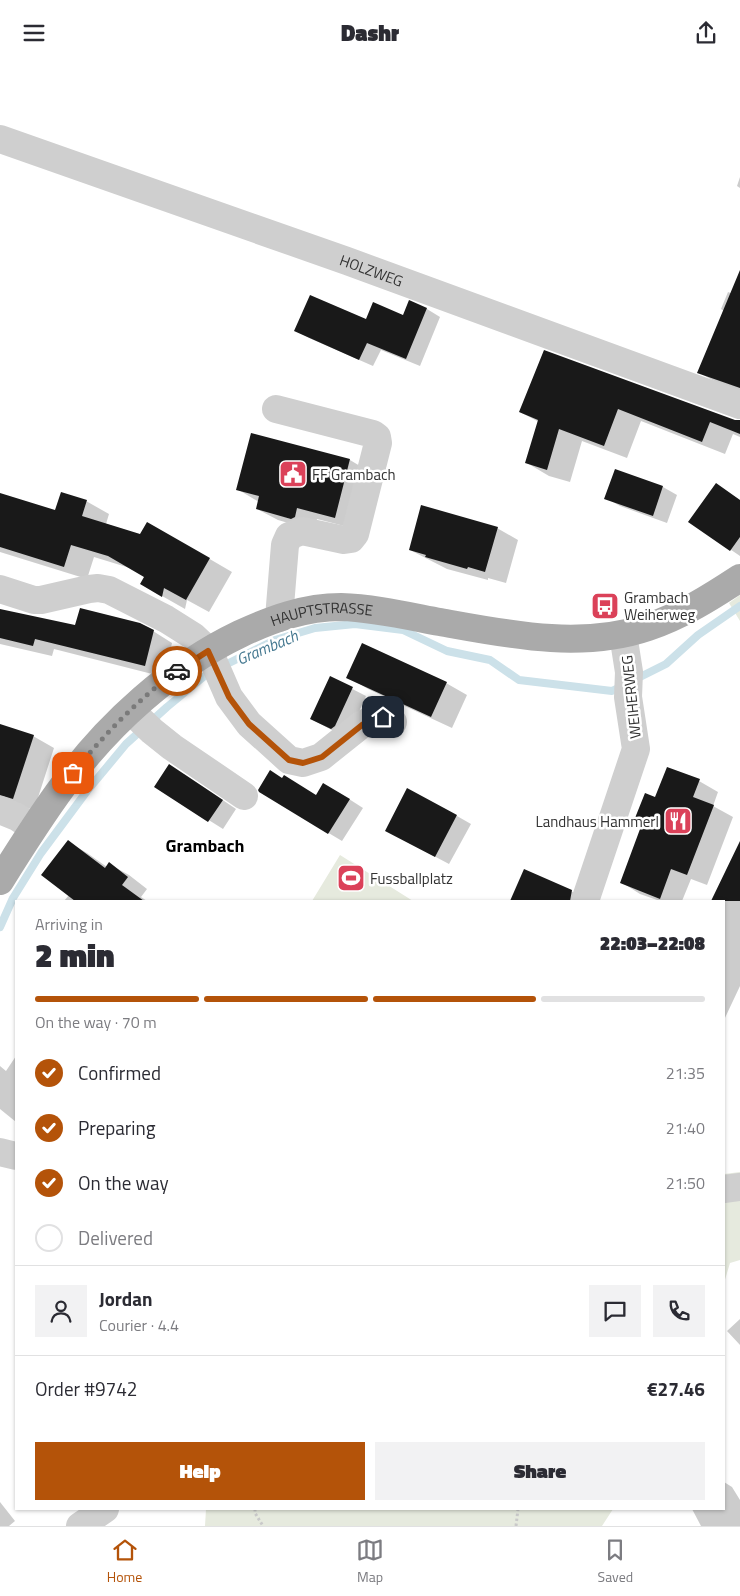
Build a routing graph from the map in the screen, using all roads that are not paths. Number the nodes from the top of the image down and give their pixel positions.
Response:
1 (0, 139) edge
2 (740, 405) edge
3 (276, 409) dead end
4 (740, 578) edge
5 (0, 589) edge
6 (279, 618) junction
7 (623, 634) junction
8 (214, 665) junction
9 (141, 721) junction
10 (393, 722) dead end
11 (244, 796) dead end
12 (0, 811) edge
13 (33, 828) junction
14 (0, 881) edge
15 (585, 900) edge
16 (0, 1152) edge
17 (15, 1156) edge
18 (740, 1187) edge
19 (725, 1189) edge
20 (104, 1510) edge
21 (80, 1526) edge

1 - 2 street, HOLZWEG
3 - 6 street
4 - 7 main road, HAUPTSTRASSE
5 - 8 street
6 - 7 main road, HAUPTSTRASSE
6 - 8 main road, HAUPTSTRASSE
7 - 15 street, WEIHERWEG
8 - 9 main road, HAUPTSTRASSE
8 - 10 street
9 - 11 street
9 - 13 main road, HAUPTSTRASSE
12 - 13 street
13 - 14 main road, HAUPTSTRASSE
16 - 17 street
18 - 19 street
20 - 21 street

